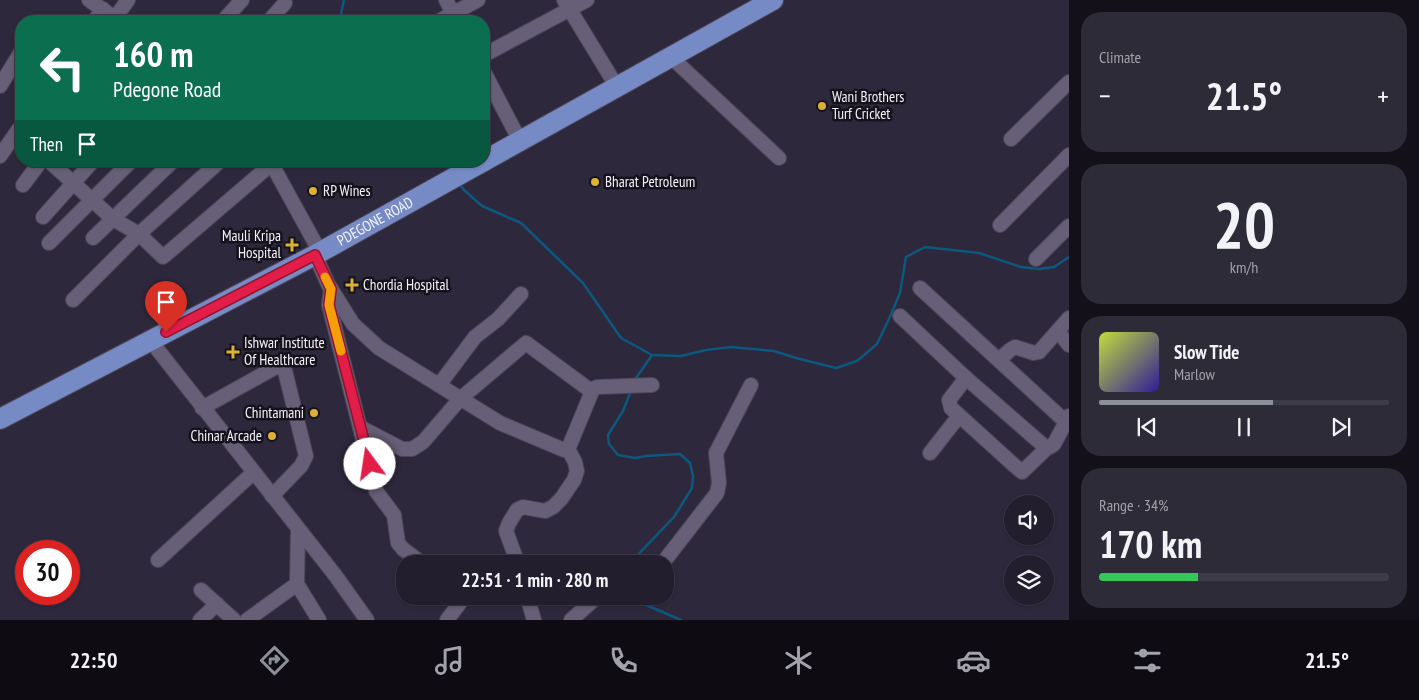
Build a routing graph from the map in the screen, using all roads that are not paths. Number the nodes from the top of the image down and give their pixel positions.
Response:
1 (89, 0) edge
2 (128, 0) edge
3 (242, 0) edge
4 (446, 0) edge
5 (478, 0) edge
6 (773, 0) edge
7 (584, 1) edge
8 (285, 2) dead end
9 (567, 5) edge
10 (749, 6) edge
11 (102, 9) junction
12 (98, 15) edge
13 (110, 15) edge
14 (120, 15) edge
15 (228, 15) edge
16 (274, 15) edge
17 (454, 15) edge
18 (458, 15) edge
19 (490, 51) edge
20 (670, 57) junction
21 (15, 62) edge
22 (1069, 82) edge
23 (490, 84) edge
24 (0, 86) edge
25 (617, 87) junction
26 (15, 135) edge
27 (1010, 139) dead end
28 (520, 141) junction
29 (1069, 155) edge
30 (0, 156) edge
31 (490, 158) edge
32 (779, 158) dead end
33 (36, 167) edge
34 (56, 167) edge
35 (88, 167) edge
36 (125, 167) edge
37 (167, 167) edge
38 (213, 167) edge
39 (267, 167) edge
40 (275, 167) edge
41 (474, 167) edge
42 (74, 183) junction
43 (23, 185) dead end
44 (93, 199) junction
45 (43, 217) dead end
46 (114, 218) junction
47 (1000, 225) dead end
48 (1069, 226) edge
49 (139, 234) junction
50 (93, 238) dead end
51 (49, 243) dead end
52 (318, 254) junction
53 (1036, 258) dead end
54 (920, 288) dead end
55 (331, 289) junction
56 (521, 294) dead end
57 (73, 300) dead end
58 (900, 316) dead end
59 (1069, 318) edge
60 (1058, 331) junction
61 (150, 340) junction
62 (1069, 344) edge
63 (999, 360) junction
64 (966, 378) junction
65 (439, 384) junction
66 (647, 385) dead end
67 (751, 385) dead end
68 (591, 391) junction
69 (460, 399) junction
70 (202, 408) junction
71 (959, 416) junction
72 (0, 419) edge
73 (1068, 419) edge
74 (360, 427) junction
75 (1048, 447) junction
76 (568, 449) junction
77 (930, 453) dead end
78 (253, 473) junction
79 (272, 496) junction
80 (298, 529) junction
81 (411, 555) edge
82 (515, 555) edge
83 (669, 555) edge
84 (158, 560) dead end
85 (297, 584) junction
86 (201, 590) dead end
87 (217, 604) junction
88 (458, 605) edge
89 (530, 605) edge
90 (588, 605) edge
91 (200, 620) edge
92 (234, 620) edge
93 (247, 620) edge
94 (319, 620) edge
95 (367, 620) edge
96 (447, 620) edge
97 (534, 620) edge
98 (571, 620) edge

1 - 11 street
2 - 14 street
3 - 15 street
4 - 17 street
5 - 18 street
6 - 10 highway, PDEGONE ROAD
7 - 9 street
8 - 16 street
9 - 19 street
9 - 25 street
10 - 20 highway, PDEGONE ROAD
11 - 12 street
11 - 13 street
20 - 25 highway, PDEGONE ROAD
20 - 32 street
21 - 24 street
22 - 27 street
23 - 28 street
25 - 28 highway, PDEGONE ROAD
26 - 30 street
28 - 31 highway, PDEGONE ROAD
29 - 47 street
33 - 43 street
34 - 42 street
35 - 42 street
36 - 44 street
37 - 46 street
38 - 49 street
39 - 49 street
40 - 52 street
41 - 52 highway, PDEGONE ROAD
42 - 44 street
42 - 45 street
44 - 46 street
44 - 51 street
46 - 49 street
46 - 50 street
48 - 53 street
49 - 57 street
52 - 55 street
52 - 61 highway, PDEGONE ROAD
54 - 63 street
55 - 65 street
55 - 74 street
56 - 65 street
58 - 64 street
59 - 60 street
60 - 62 street
60 - 63 street
61 - 70 street
61 - 72 highway, PDEGONE ROAD
63 - 73 street
64 - 71 street
64 - 75 street
65 - 69 street
66 - 68 street
67 - 83 street
68 - 69 street
68 - 76 street
69 - 74 street
69 - 76 street
70 - 78 street
70 - 79 street
71 - 75 street
71 - 77 street
73 - 75 street
74 - 81 street
76 - 82 street
78 - 79 street
78 - 84 street
79 - 80 street
80 - 85 street
80 - 95 street
85 - 93 street
85 - 94 street
86 - 87 street
87 - 91 street
87 - 92 street
88 - 96 street
89 - 97 street
90 - 98 street

